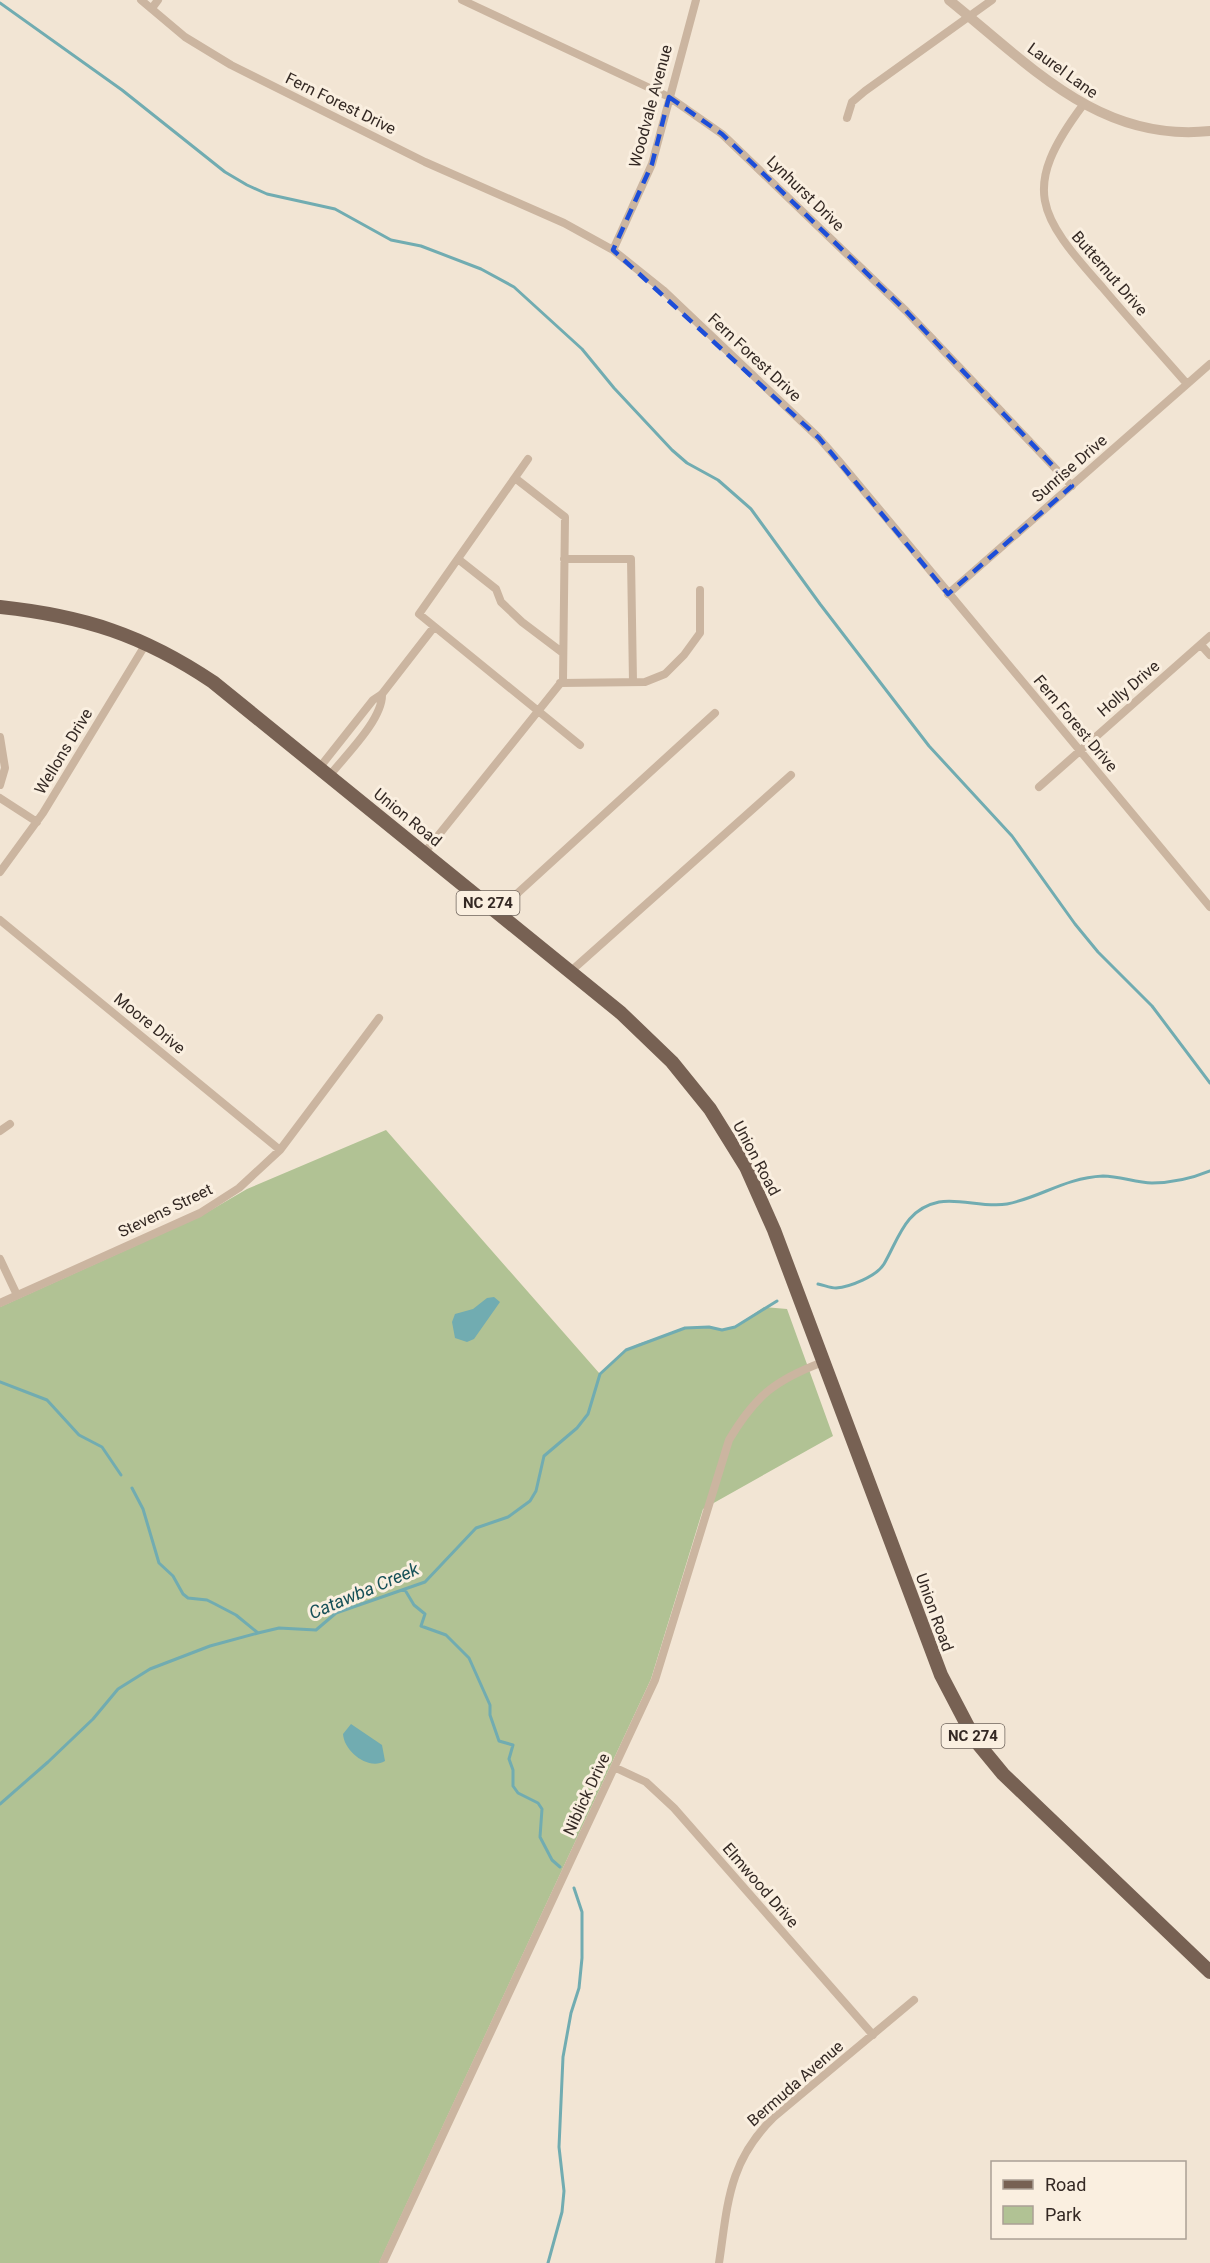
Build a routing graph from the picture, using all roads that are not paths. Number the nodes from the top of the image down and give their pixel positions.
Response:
1 (141, 0) edge
2 (158, 0) edge
3 (462, 0) edge
4 (696, 0) edge
5 (949, 0) edge
6 (992, 0) edge
7 (152, 8) junction
8 (969, 16) junction
9 (669, 97) junction
10 (1083, 105) junction
11 (847, 118) dead end
12 (1210, 131) edge
13 (613, 250) junction
14 (1210, 364) edge
15 (1187, 384) junction
16 (528, 459) dead end
17 (515, 478) junction
18 (1072, 486) junction
19 (458, 559) junction
20 (564, 559) junction
21 (700, 590) dead end
22 (948, 594) junction
23 (0, 607) edge
24 (434, 627) junction
25 (1210, 636) edge
26 (147, 642) junction
27 (1201, 645) junction
28 (563, 653) junction
29 (1210, 655) edge
30 (633, 682) junction
31 (560, 683) junction
32 (382, 694) junction
33 (539, 710) junction
34 (715, 713) dead end
35 (0, 737) edge
36 (580, 746) dead end
37 (1079, 751) junction
38 (325, 771) junction
39 (791, 775) dead end
40 (0, 785) edge
41 (1039, 787) dead end
42 (0, 798) edge
43 (37, 822) junction
44 (425, 852) junction
45 (0, 872) edge
46 (1210, 907) edge
47 (498, 912) junction
48 (0, 920) edge
49 (571, 971) junction
50 (380, 1018) dead end
51 (10, 1124) dead end
52 (0, 1131) edge
53 (280, 1150) junction
54 (0, 1258) edge
55 (17, 1295) junction
56 (0, 1303) edge
57 (823, 1362) junction
58 (616, 1768) junction
59 (1210, 1972) edge
60 (914, 2000) dead end
61 (873, 2035) junction
62 (383, 2263) edge
63 (719, 2263) edge

1 - 7 street, Fern Forest Drive
2 - 7 street
3 - 9 street, Lynhurst Drive
4 - 9 street, Woodvale Avenue
5 - 8 street, Laurel Lane
6 - 8 street
7 - 13 street, Fern Forest Drive
8 - 10 street, Laurel Lane
8 - 11 street
9 - 13 street, Woodvale Avenue
9 - 18 street, Lynhurst Drive
10 - 12 street, Laurel Lane
10 - 15 street, Butternut Drive
13 - 22 street, Fern Forest Drive
14 - 15 street, Sunrise Drive
15 - 18 street, Sunrise Drive
16 - 17 street
17 - 19 street
17 - 20 street
18 - 22 street, Sunrise Drive
19 - 24 street
19 - 28 street
20 - 28 street
20 - 30 street
21 - 30 street
22 - 37 street, Fern Forest Drive
23 - 26 main road, Union Road / NC 274
24 - 32 street
24 - 33 street
25 - 27 street, Holly Drive
26 - 38 main road, Union Road / NC 274
26 - 43 street, Wellons Drive
27 - 29 street
27 - 37 street, Holly Drive
28 - 31 street
30 - 31 street
31 - 33 street
32 - 38 street
32 - 38 street
33 - 36 street
33 - 44 street
34 - 47 street
35 - 40 street
37 - 41 street, Holly Drive
37 - 46 street, Fern Forest Drive
38 - 44 main road, Union Road / NC 274
39 - 49 street
42 - 43 street
43 - 45 street, Wellons Drive
44 - 47 main road, Union Road / NC 274
47 - 49 main road, Union Road / NC 274
48 - 53 street, Moore Drive
49 - 57 main road, Union Road / NC 274
50 - 53 street, Stevens Street
51 - 52 street
53 - 55 street, Stevens Street
54 - 55 street
55 - 56 street, Stevens Street
57 - 58 street, Niblick Drive
57 - 59 main road, Union Road / NC 274
58 - 61 street, Elmwood Drive
58 - 62 street, Niblick Drive
60 - 61 street, Bermuda Avenue
61 - 63 street, Bermuda Avenue

